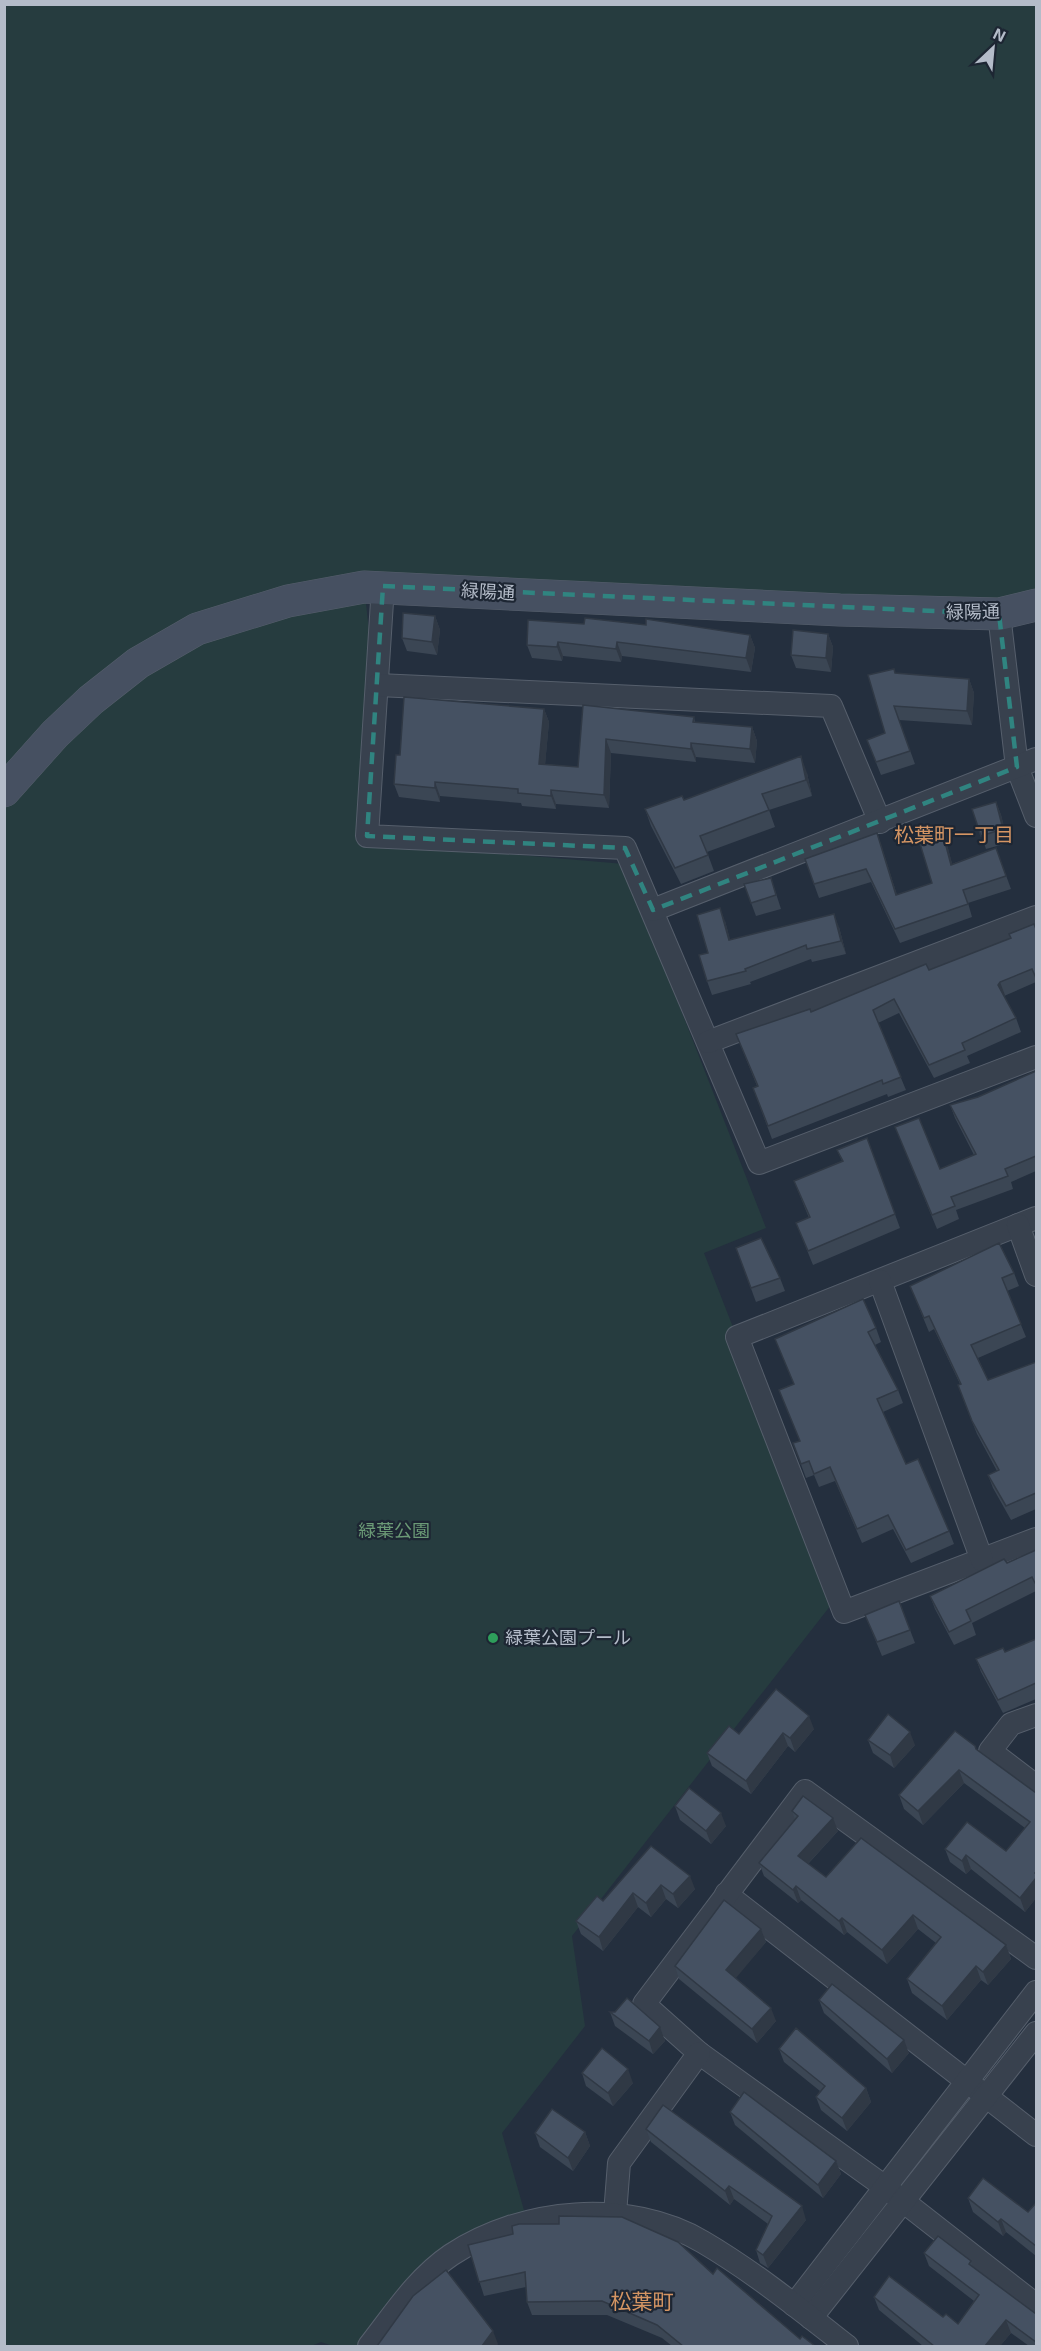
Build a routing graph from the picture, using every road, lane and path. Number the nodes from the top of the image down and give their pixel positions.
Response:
1 (383, 586) junction
2 (1036, 605) edge
3 (999, 614) junction
4 (378, 685) junction
5 (1027, 763) edge
6 (4, 790) edge
7 (1036, 816) edge
8 (880, 822) junction
9 (653, 910) junction
10 (1036, 917) edge
11 (708, 1042) junction
12 (1036, 1057) edge
13 (1027, 1222) edge
14 (1036, 1275) edge
15 (880, 1281) junction
16 (1036, 1539) edge
17 (982, 1560) junction
18 (1036, 1715) edge
19 (1036, 1786) edge
20 (726, 1894) junction
21 (1036, 1958) edge
22 (1036, 1992) edge
23 (1036, 2033) edge
24 (699, 2053) junction
25 (968, 2081) junction
26 (986, 2096) junction
27 (1036, 2135) edge
28 (885, 2187) junction
29 (904, 2203) junction
30 (615, 2214) junction
31 (1036, 2305) edge
32 (803, 2311) junction
33 (369, 2346) edge
34 (847, 2346) edge

1 - 3 street, 緑陽通
1 - 4 street
1 - 6 street, 緑陽通
2 - 3 street, 緑陽通
3 - 5 street
4 - 8 street
4 - 9 street
5 - 7 street
5 - 8 street
8 - 9 street
9 - 11 street
10 - 11 street
11 - 12 street
13 - 14 street
13 - 15 street
15 - 17 street
15 - 17 street
16 - 17 street
18 - 19 street
20 - 21 street
20 - 24 street
20 - 25 street
22 - 25 street
23 - 26 street
24 - 28 street
24 - 30 street
25 - 26 street
25 - 28 street
26 - 27 street
26 - 29 street
28 - 29 street
28 - 32 street
29 - 31 street
29 - 32 street
30 - 32 street
30 - 33 street
32 - 34 street

